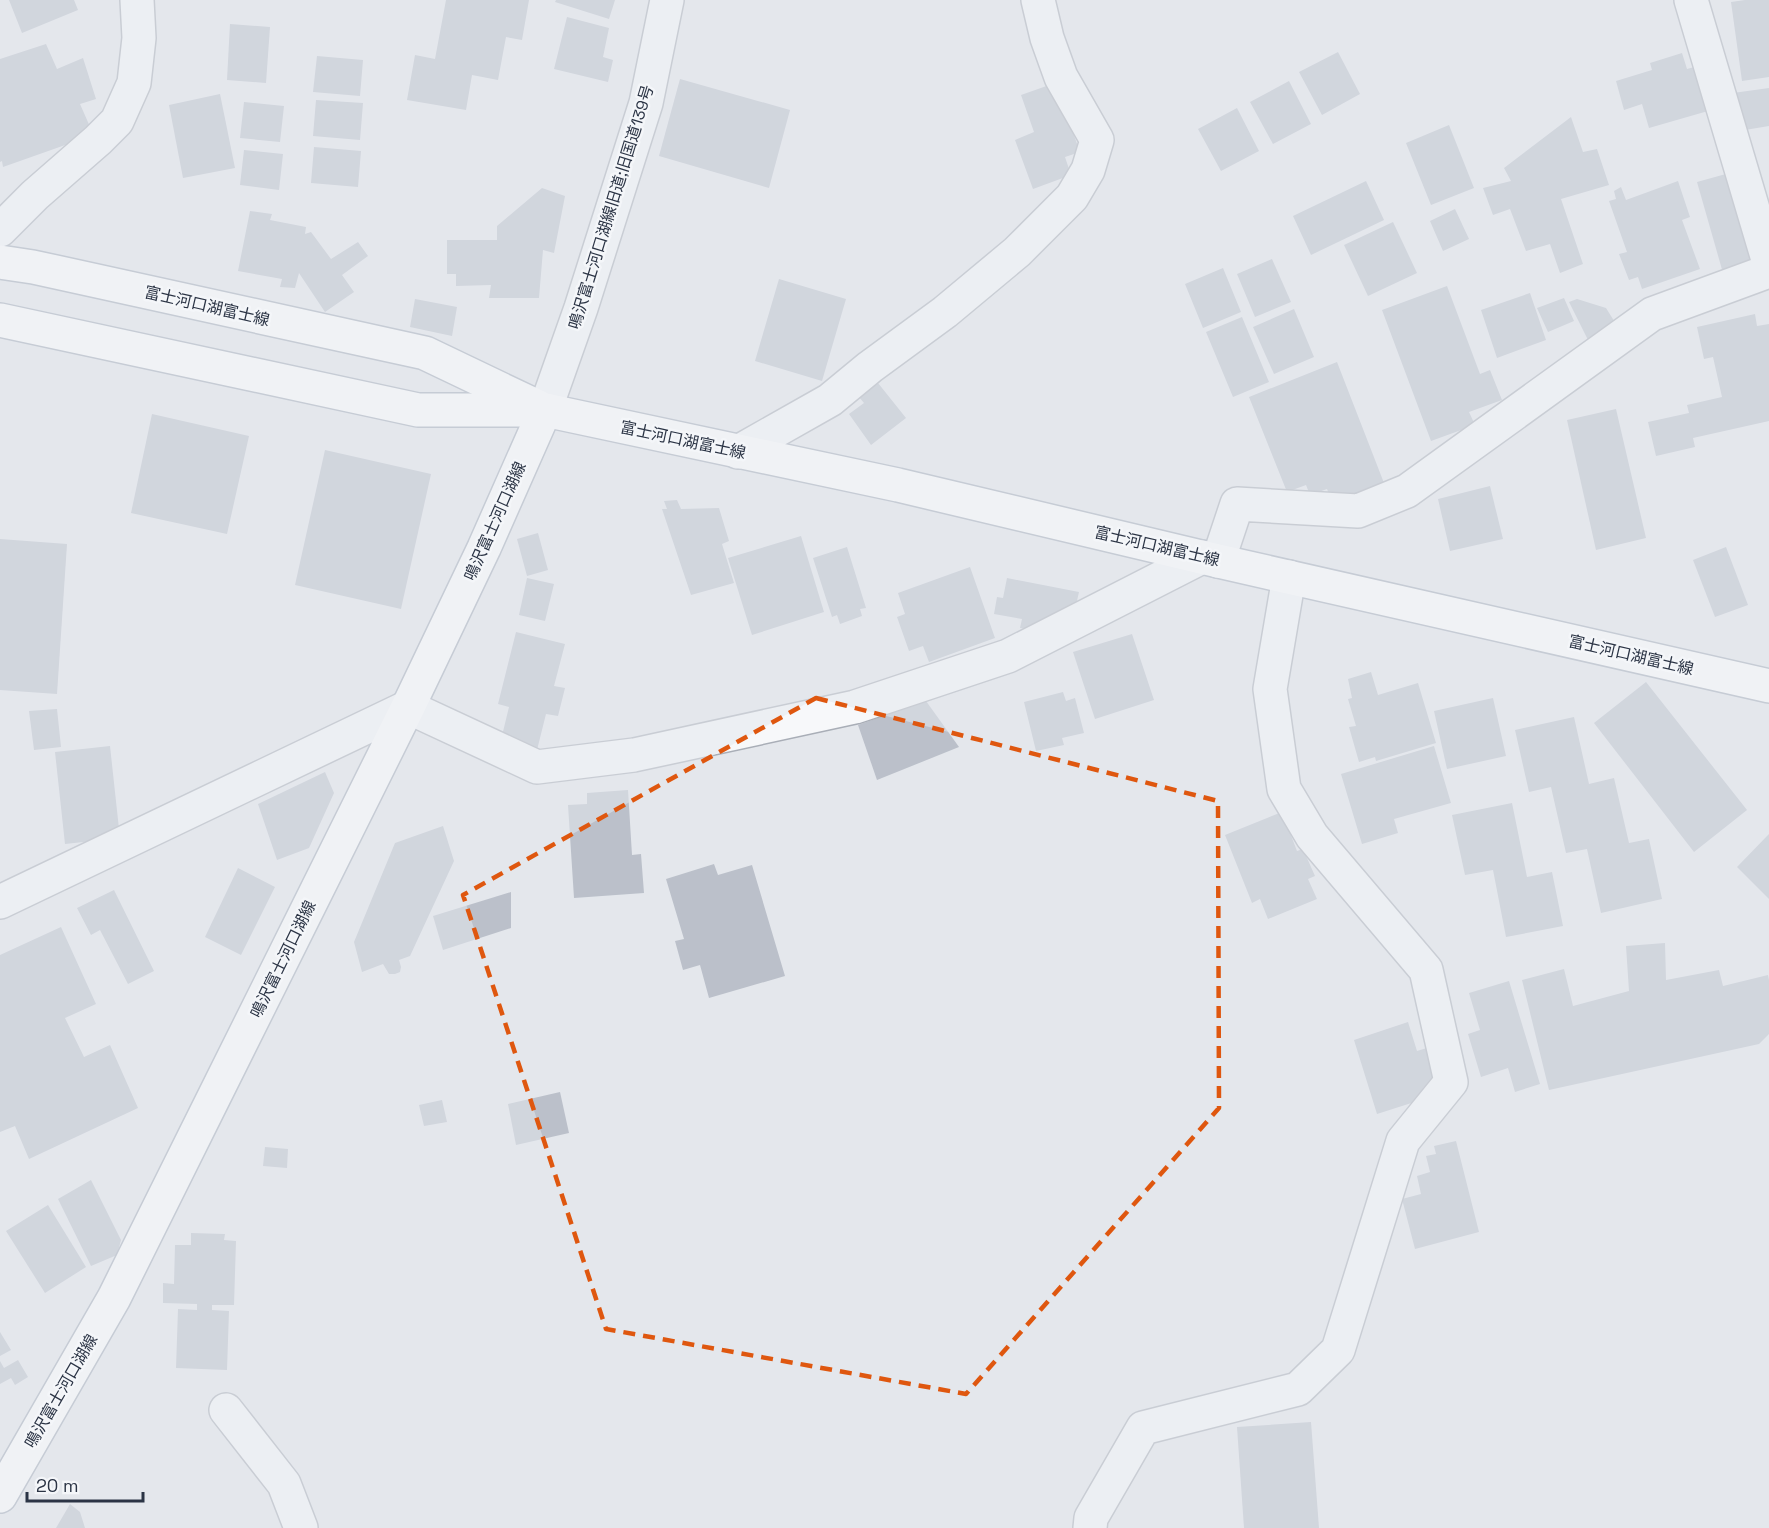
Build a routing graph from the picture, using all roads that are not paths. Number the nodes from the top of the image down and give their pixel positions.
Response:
1 (137, 0) edge
2 (667, 0) edge
3 (1038, 0) edge
4 (1691, 0) edge
5 (0, 230) edge
6 (0, 262) edge
7 (1769, 263) edge
8 (1769, 271) edge
9 (0, 320) edge
10 (545, 410) junction
11 (738, 452) junction
12 (1210, 559) junction
13 (1288, 577) junction
14 (1769, 686) edge
15 (408, 707) junction
16 (0, 903) edge
17 (226, 1410) dead end
18 (0, 1496) edge
19 (301, 1528) edge
20 (1090, 1528) edge

1 - 5 street
2 - 10 street, 鳴沢富士河口湖線旧道;旧国道139号
3 - 11 street
4 - 7 street
6 - 10 main road, 富士河口湖富士線
8 - 12 street
9 - 10 main road, 富士河口湖富士線
10 - 11 main road, 富士河口湖富士線
10 - 15 main road, 鳴沢富士河口湖線
11 - 12 main road, 富士河口湖富士線
12 - 13 main road, 富士河口湖富士線
12 - 15 street
13 - 14 main road, 富士河口湖富士線
13 - 20 street
15 - 16 street
15 - 18 main road, 鳴沢富士河口湖線
17 - 19 street

